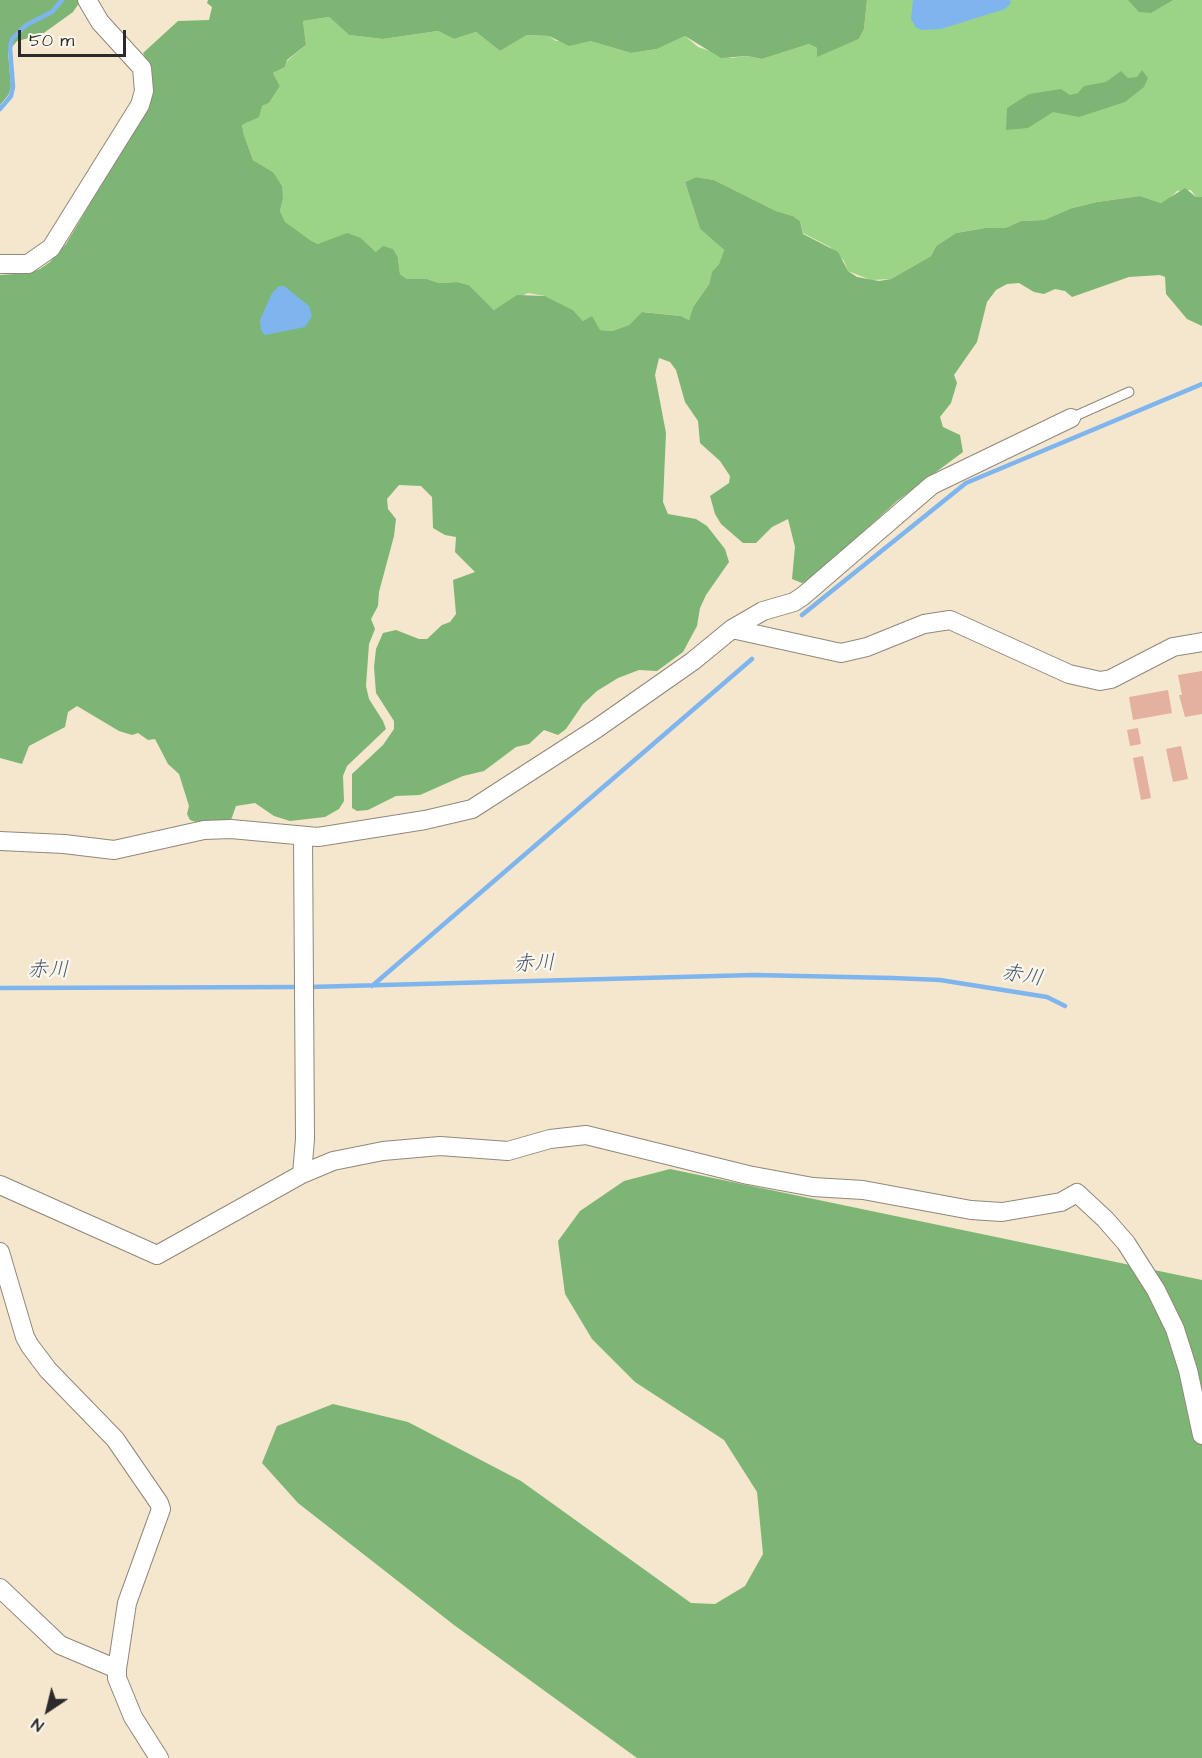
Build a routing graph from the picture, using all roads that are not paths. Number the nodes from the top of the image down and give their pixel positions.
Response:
1 (87, 0) edge
2 (0, 264) edge
3 (1129, 392) dead end
4 (1071, 418) joint
5 (732, 629) junction
6 (1202, 642) edge
7 (303, 836) junction
8 (0, 842) edge
9 (302, 1174) junction
10 (0, 1185) edge
11 (0, 1252) edge
12 (1202, 1435) edge
13 (0, 1588) edge
14 (117, 1669) junction
15 (159, 1758) edge

1 - 2 street
3 - 4 lane
4 - 5 street
5 - 6 street
5 - 7 street
7 - 8 street
7 - 9 street
9 - 10 street
9 - 12 street
11 - 14 street
13 - 14 street
14 - 15 street

